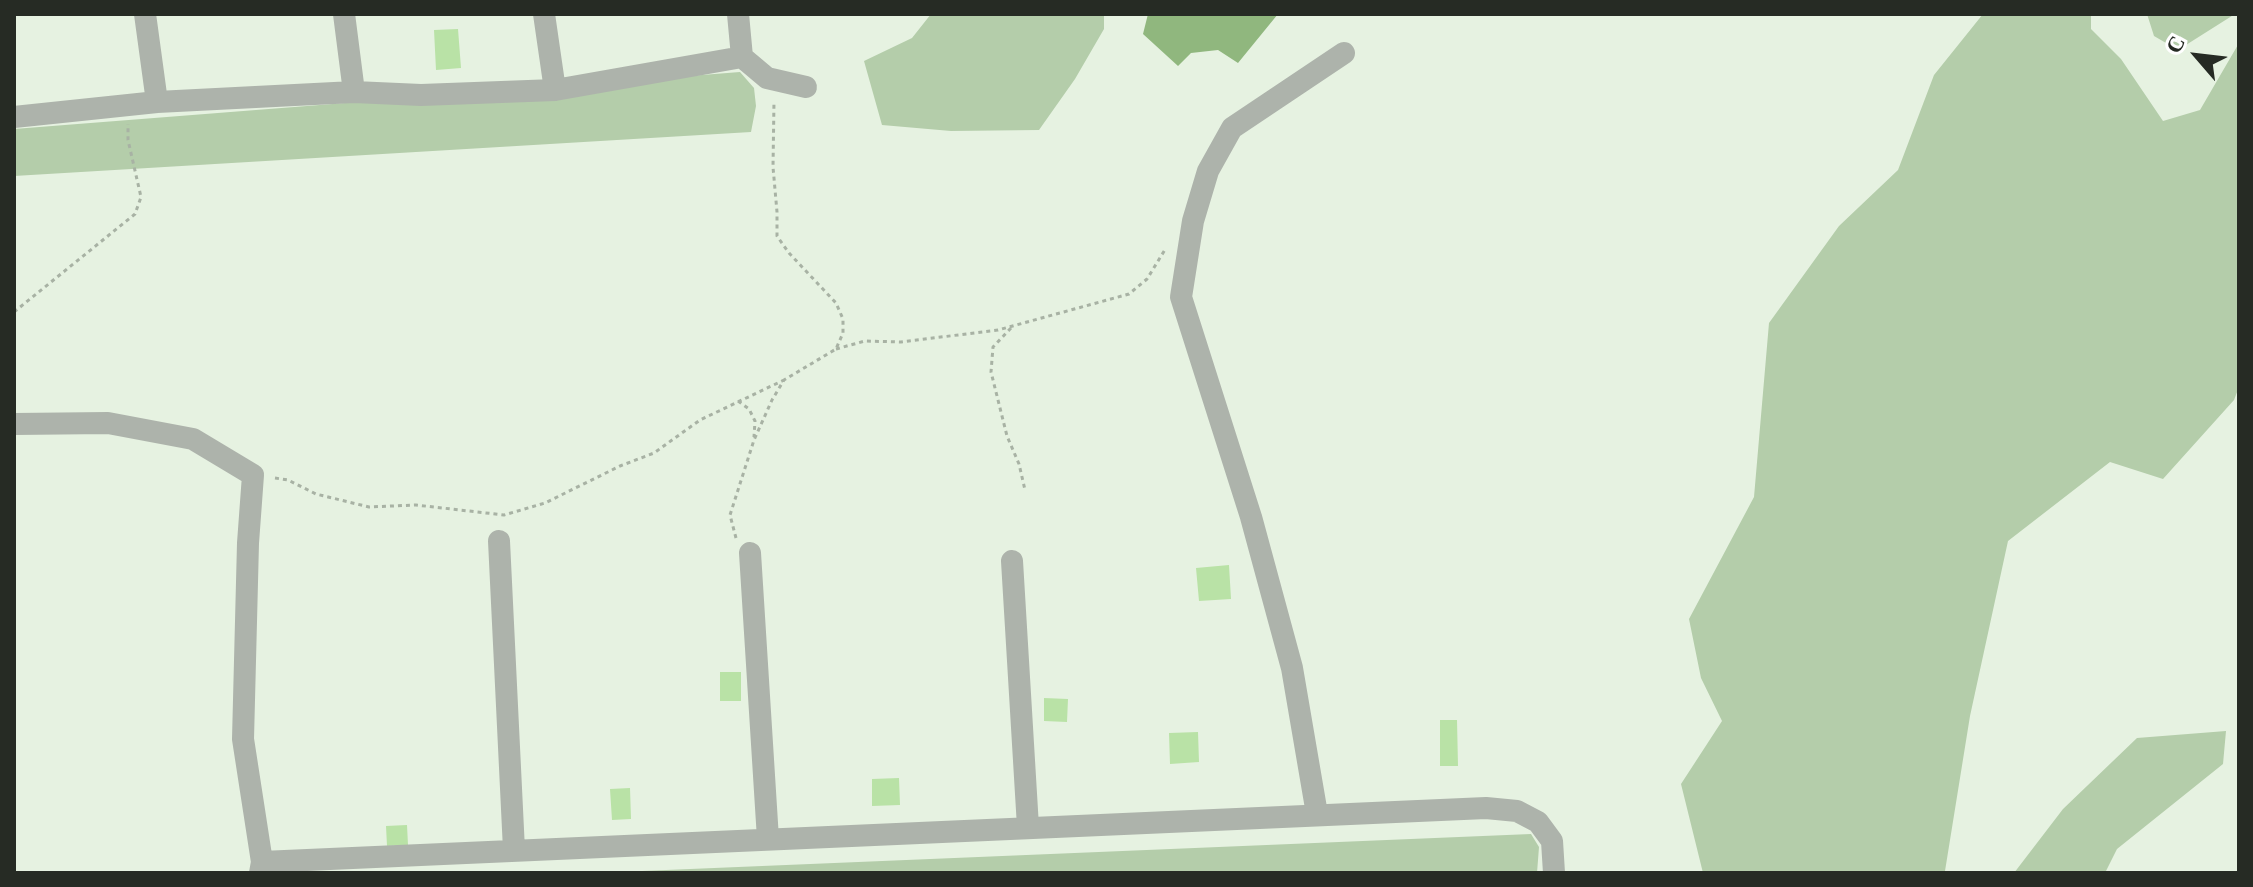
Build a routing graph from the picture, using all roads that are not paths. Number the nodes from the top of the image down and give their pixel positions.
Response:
1 (145, 14) edge
2 (344, 14) edge
3 (544, 14) edge
4 (738, 14) edge
5 (1344, 53) dead end
6 (742, 57) junction
7 (806, 87) dead end
8 (555, 90) junction
9 (354, 92) junction
10 (157, 102) junction
11 (14, 117) edge
12 (14, 424) edge
13 (499, 541) dead end
14 (750, 553) road end
15 (1012, 561) dead end
16 (1317, 814) junction
17 (1028, 827) junction
18 (768, 839) junction
19 (514, 850) junction
20 (261, 868) edge
21 (1554, 873) edge

1 - 10 street
2 - 9 street
3 - 8 street
4 - 6 street
5 - 16 street
6 - 7 street
6 - 8 street
8 - 9 street
9 - 10 street
10 - 11 street
12 - 20 street
13 - 19 street
14 - 18 street
15 - 17 street
16 - 17 street
16 - 21 street
17 - 18 street
18 - 19 street
19 - 20 street

